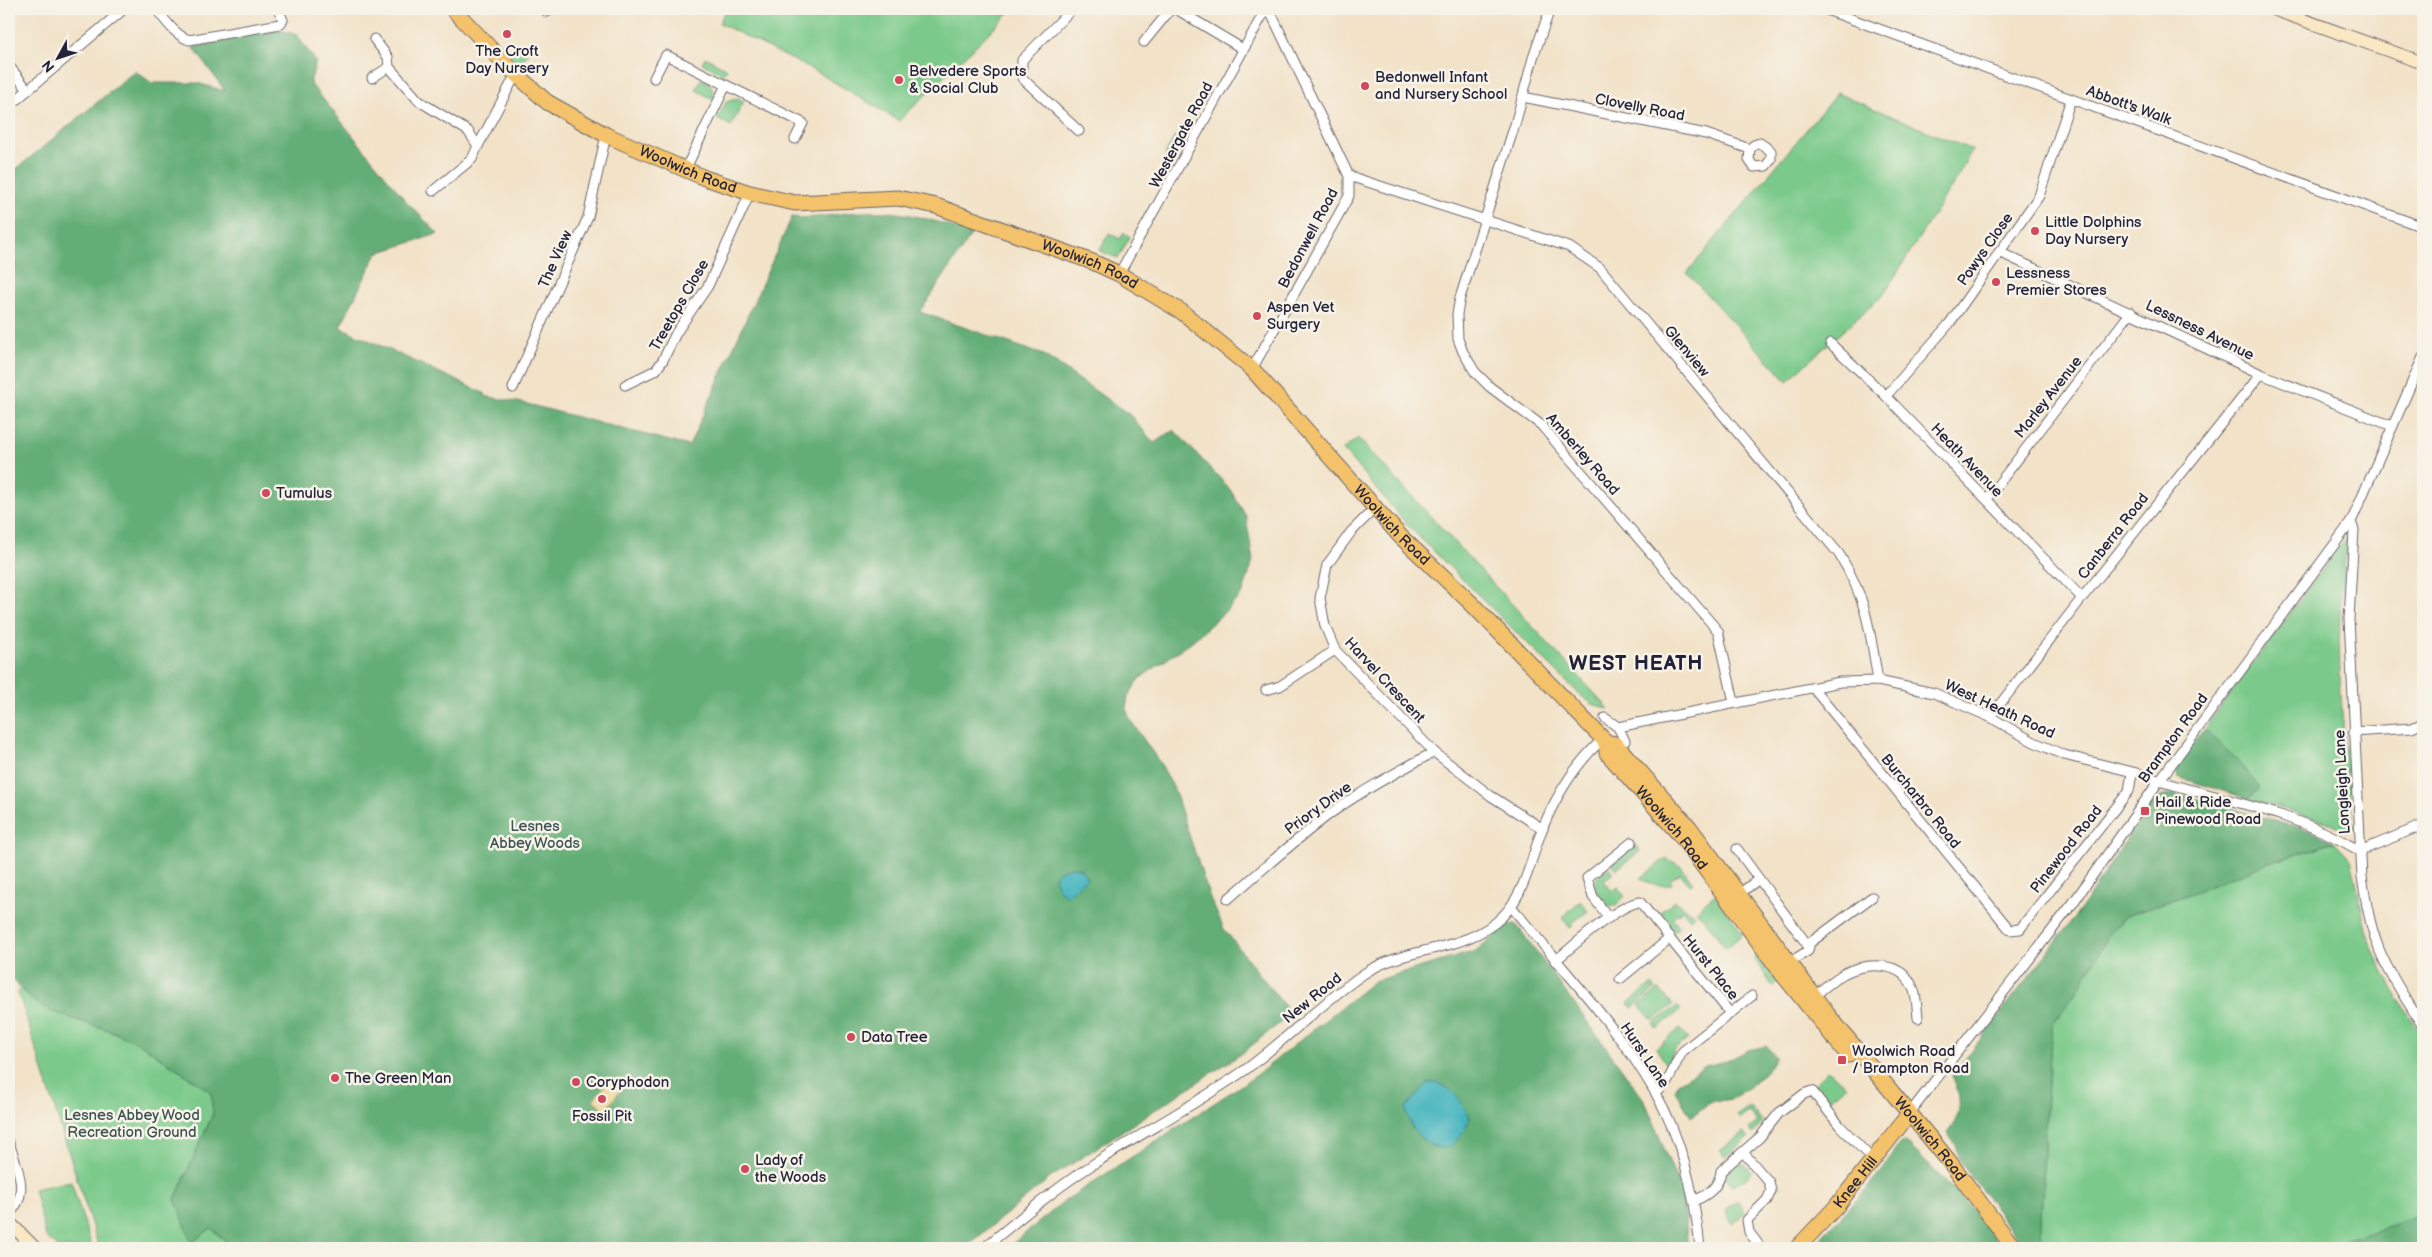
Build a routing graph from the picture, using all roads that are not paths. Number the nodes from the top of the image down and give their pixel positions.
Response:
1 (124, 9) edge
2 (156, 9) edge
3 (278, 9) edge
4 (453, 9) edge
5 (1072, 9) edge
6 (1171, 9) edge
7 (1176, 9) edge
8 (1267, 9) edge
9 (1550, 9) edge
10 (1824, 9) edge
11 (2273, 9) edge
12 (374, 39) dead end
13 (1144, 42) dead end
14 (1243, 49) junction
15 (2423, 63) edge
16 (9, 66) edge
17 (389, 67) junction
18 (516, 74) junction
19 (372, 78) dead end
20 (654, 78) dead end
21 (726, 85) junction
22 (28, 90) junction
23 (1523, 97) junction
24 (2071, 99) junction
25 (9, 106) edge
26 (1079, 131) dead end
27 (606, 135) junction
28 (795, 139) dead end
29 (478, 146) junction
30 (1750, 150) dead end
31 (685, 170) junction
32 (1349, 176) junction
33 (433, 191) dead end
34 (750, 193) junction
35 (1485, 219) junction
36 (2423, 227) edge
37 (1999, 252) junction
38 (1119, 274) junction
39 (2131, 312) junction
40 (1830, 343) dead end
41 (2423, 357) edge
42 (1252, 368) junction
43 (2261, 374) junction
44 (625, 385) dead end
45 (513, 388) dead end
46 (1886, 396) junction
47 (2392, 426) junction
48 (1987, 499) junction
49 (1375, 508) junction
50 (2351, 522) junction
51 (2082, 598) junction
52 (1335, 650) junction
53 (1878, 681) junction
54 (1813, 688) junction
55 (1266, 690) dead end
56 (1734, 702) junction
57 (1990, 717) junction
58 (1605, 718) dead end
59 (2423, 723) edge
60 (1618, 727) junction
61 (2353, 732) junction
62 (1604, 740) junction
63 (1626, 741) dead end
64 (1434, 752) junction
65 (2132, 773) junction
66 (2159, 781) junction
67 (2423, 825) edge
68 (1543, 829) junction
69 (1632, 842) dead end
70 (1737, 849) dead end
71 (2360, 851) junction
72 (1759, 879) junction
73 (1739, 894) junction
74 (1872, 897) dead end
75 (1228, 899) dead end
76 (1511, 906) junction
77 (1609, 918) junction
78 (2010, 930) joint
79 (1670, 938) junction
80 (1807, 945) junction
81 (1555, 960) junction
82 (1788, 964) junction
83 (1620, 979) dead end
84 (1752, 996) dead end
85 (1814, 996) junction
86 (1730, 1013) junction
87 (1918, 1018) dead end
88 (2423, 1027) edge
89 (1656, 1094) junction
90 (1906, 1117) junction
91 (9, 1143) edge
92 (1743, 1152) junction
93 (1872, 1159) junction
94 (1694, 1201) junction
95 (9, 1214) edge
96 (9, 1222) edge
97 (35, 1248) edge
98 (984, 1248) edge
99 (1700, 1248) edge
100 (1754, 1248) edge
101 (1797, 1248) edge
102 (2014, 1248) edge

1 - 22 street
2 - 3 street
4 - 18 main road, Woolwich Road
5 - 26 street
6 - 13 street
7 - 14 street
8 - 14 street, Westergate Road
8 - 32 street, Bedonwell Road
9 - 23 street, Amberley Road
10 - 24 street, Abbott's Walk
11 - 15 street
12 - 17 street
14 - 38 street, Westergate Road
16 - 22 street
17 - 19 street
17 - 29 street
18 - 27 main road, Woolwich Road
18 - 29 street
20 - 21 street
21 - 28 street
21 - 31 street
22 - 25 street
23 - 30 street, Clovelly Road
23 - 35 street, Amberley Road
24 - 36 street, Abbott's Walk
24 - 37 street, Powys Close
27 - 31 main road, Woolwich Road
27 - 45 street, The View
29 - 33 street
31 - 34 main road, Woolwich Road
32 - 35 street, Glenview
32 - 42 street, Bedonwell Road
34 - 38 main road, Woolwich Road
34 - 44 street, Treetops Close
35 - 53 street, Glenview
35 - 56 street, Amberley Road
37 - 39 street, Lessness Avenue
37 - 46 street, Powys Close
38 - 42 main road, Woolwich Road
39 - 43 street, Lessness Avenue
39 - 48 street, Marley Avenue
40 - 46 street, Heath Avenue
41 - 47 street, Brampton Road
42 - 49 main road, Woolwich Road
43 - 47 street, Lessness Avenue
43 - 51 street, Canberra Road
46 - 48 street, Heath Avenue
47 - 50 street, Brampton Road
48 - 51 street, Heath Avenue
49 - 52 street, Harvel Crescent
49 - 62 main road, Woolwich Road
50 - 61 street, Longleigh Lane
50 - 66 street, Brampton Road
51 - 57 street, Canberra Road
52 - 55 street
52 - 64 street, Harvel Crescent
53 - 54 street, West Heath Road
53 - 57 street, West Heath Road
54 - 56 street, West Heath Road
54 - 78 street, Burcharbro Road
56 - 60 street, West Heath Road
57 - 65 street, West Heath Road
58 - 60 street
59 - 61 street
60 - 63 street
61 - 71 street, Longleigh Lane
62 - 68 street, New Road
62 - 73 main road, Woolwich Road
62 - 90 main road, Woolwich Road
64 - 68 street, Harvel Crescent
64 - 75 street, Priory Drive
65 - 66 street, West Heath Road
65 - 78 street, Pinewood Road
66 - 71 street, West Heath Road
66 - 90 street, Brampton Road
67 - 71 street
68 - 76 street, New Road
69 - 77 street
70 - 72 street
71 - 88 street, Longleigh Lane
72 - 73 street
72 - 80 street
73 - 82 main road, Woolwich Road
74 - 80 street
76 - 81 street, Hurst Lane
76 - 98 street, New Road
77 - 79 street, Hurst Place
77 - 81 street, Hurst Place
79 - 83 street, Hurst Place
79 - 86 street, Hurst Place
80 - 82 street
81 - 89 street, Hurst Lane
82 - 85 main road, Woolwich Road
84 - 86 street, Hurst Place
85 - 87 street
85 - 90 main road, Woolwich Road
86 - 89 street, Hurst Place
89 - 94 street, Hurst Lane
90 - 93 main road, Knee Hill
90 - 102 main road, Woolwich Road
91 - 95 street
92 - 93 street
92 - 94 street
92 - 100 street
93 - 101 main road, Knee Hill
94 - 99 street, Hurst Lane
96 - 97 street

